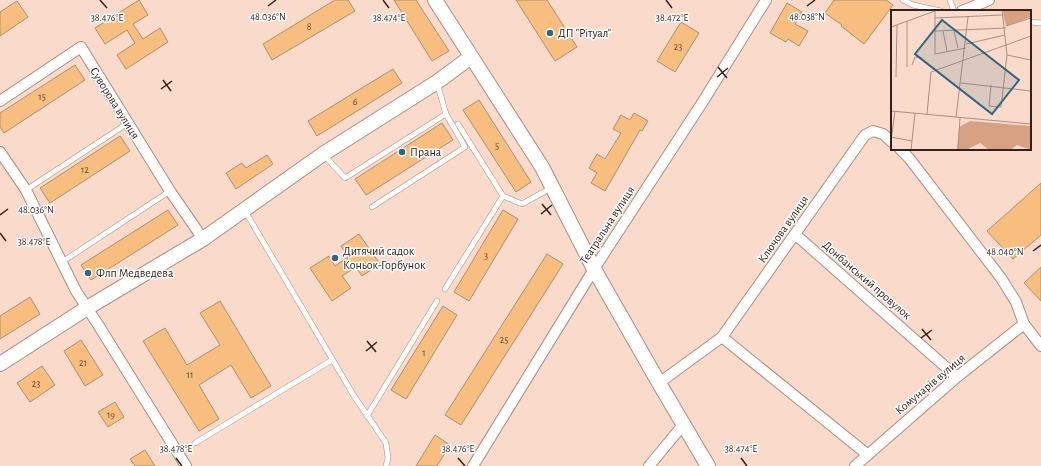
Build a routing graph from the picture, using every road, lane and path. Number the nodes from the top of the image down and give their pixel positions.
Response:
1 (435, 0) edge
2 (766, 0) edge
3 (903, 0) edge
4 (950, 0) edge
5 (989, 0) edge
6 (936, 10) edge
7 (954, 10) edge
8 (964, 10) edge
9 (1031, 22) edge
10 (1041, 23) edge
11 (471, 57) junction
12 (437, 82) junction
13 (0, 101) edge
14 (446, 114) junction
15 (128, 123) junction
16 (458, 124) dead end
17 (891, 141) edge
18 (901, 150) edge
19 (0, 152) edge
20 (323, 154) junction
21 (552, 188) junction
22 (26, 190) junction
23 (170, 191) junction
24 (503, 196) junction
25 (372, 207) dead end
26 (244, 210) junction
27 (796, 235) junction
28 (203, 239) junction
29 (62, 262) junction
30 (594, 269) junction
31 (445, 289) dead end
32 (437, 301) dead end
33 (88, 308) junction
34 (1024, 324) junction
35 (722, 337) junction
36 (1041, 346) edge
37 (332, 360) junction
38 (0, 364) edge
39 (957, 377) junction
40 (659, 383) junction
41 (367, 416) junction
42 (684, 425) junction
43 (196, 443) dead end
44 (868, 454) junction
45 (186, 466) edge
46 (386, 466) edge
47 (474, 466) edge
48 (649, 466) edge
49 (708, 466) edge
50 (855, 466) edge

1 - 11 street
2 - 30 street, Театральна вулиця
3 - 6 lane
4 - 7 lane
5 - 8 street
9 - 10 lane
11 - 12 street
11 - 21 street
12 - 14 lane
12 - 20 street
13 - 15 street, Суворова вулиця
14 - 20 lane
14 - 25 lane
15 - 22 lane
15 - 23 street, Суворова вулиця
16 - 24 lane
17 - 27 street, Ключова вулиця
18 - 34 street
19 - 22 street
20 - 26 street
21 - 24 lane
21 - 30 street
22 - 29 street
23 - 28 street, Суворова вулиця
23 - 29 lane
24 - 31 lane
26 - 28 street
26 - 37 lane
27 - 35 street, Ключова вулиця
27 - 39 street, Донбанський провулок
28 - 33 street
29 - 33 street
30 - 40 street
30 - 47 street, Театральна вулиця
32 - 41 lane
33 - 38 street
33 - 45 street
34 - 36 street
34 - 39 street, Комунарів вулиця
35 - 40 street, Ключова вулиця
35 - 44 street
37 - 41 lane
37 - 43 lane
39 - 44 street, Комунарів вулиця
40 - 42 street
41 - 46 lane
42 - 48 street
42 - 49 street
44 - 50 street, Комунарів вулиця

